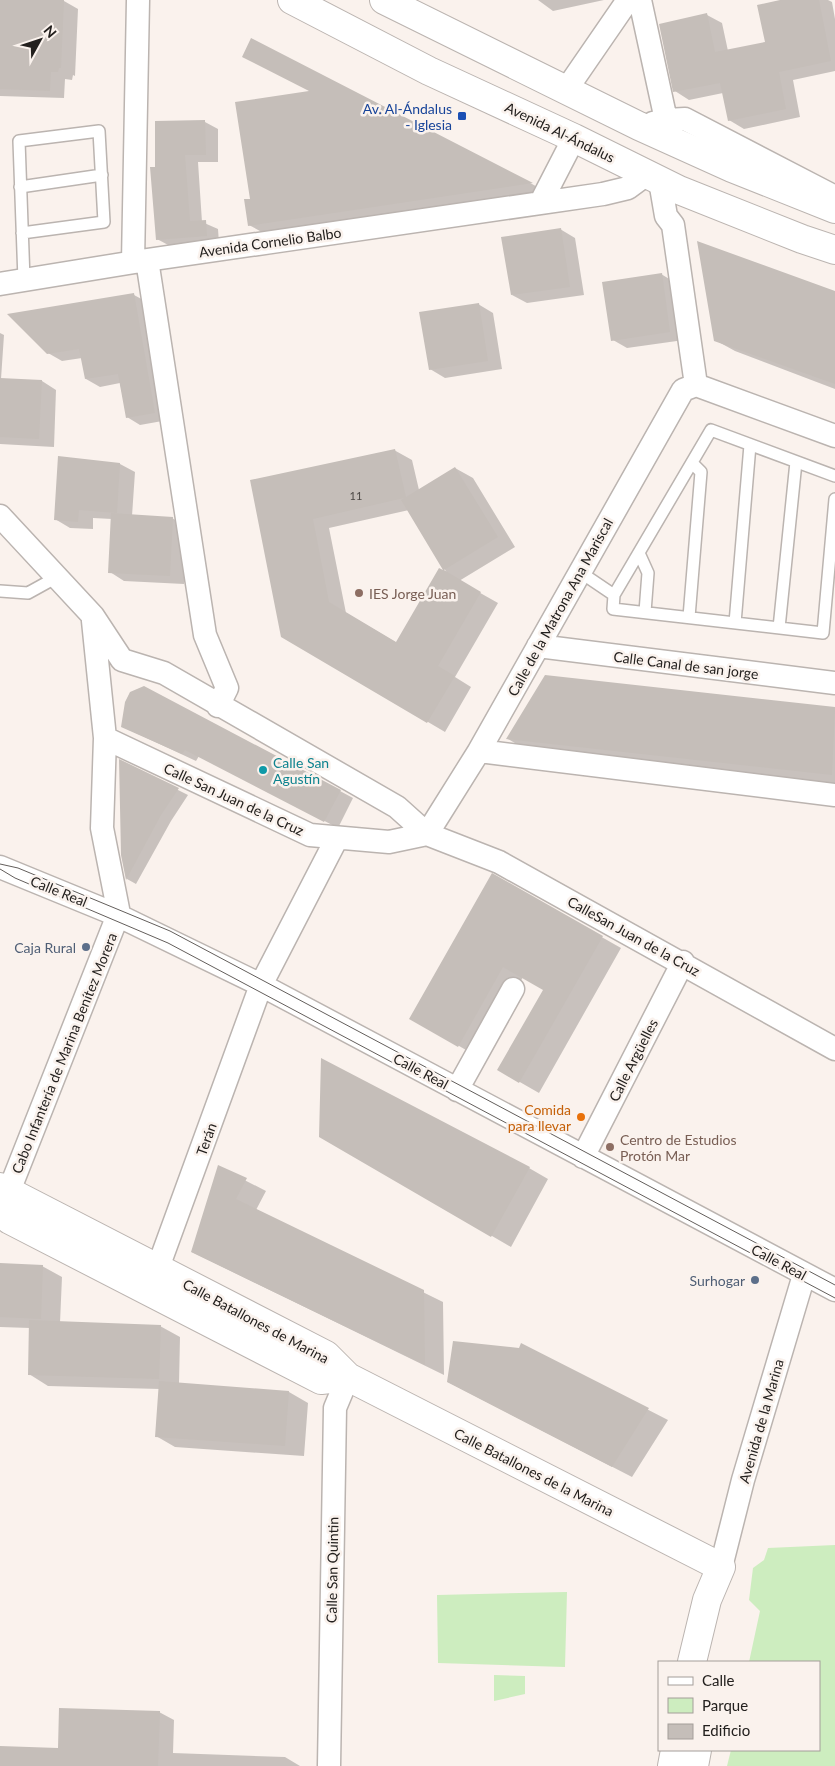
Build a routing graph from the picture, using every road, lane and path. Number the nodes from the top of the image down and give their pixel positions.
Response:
1 (138, 0) edge
2 (292, 0) edge
3 (384, 0) edge
4 (628, 0) edge
5 (640, 0) edge
6 (566, 90) junction
7 (666, 120) junction
8 (639, 126) junction
9 (574, 138) junction
10 (102, 175) junction
11 (654, 178) junction
12 (20, 187) junction
13 (835, 197) edge
14 (700, 199) junction
15 (541, 202) junction
16 (835, 209) edge
17 (673, 225) junction
18 (22, 233) junction
19 (835, 250) edge
20 (140, 261) junction
21 (24, 280) junction
22 (0, 284) edge
23 (696, 385) junction
24 (835, 436) edge
25 (750, 444) junction
26 (796, 462) junction
27 (692, 463) junction
28 (835, 476) edge
29 (835, 499) edge
30 (0, 516) edge
31 (639, 553) junction
32 (580, 572) junction
33 (57, 577) junction
34 (0, 591) edge
35 (614, 596) junction
36 (645, 612) junction
37 (93, 616) junction
38 (688, 618) junction
39 (735, 623) junction
40 (779, 628) junction
41 (538, 646) junction
42 (835, 683) edge
43 (218, 706) junction
44 (105, 738) junction
45 (480, 751) junction
46 (835, 795) edge
47 (427, 834) junction
48 (337, 838) junction
49 (0, 867) edge
50 (117, 915) junction
51 (683, 962) junction
52 (260, 985) junction
53 (513, 989) dead end
54 (835, 1049) edge
55 (457, 1090) junction
56 (583, 1157) junction
57 (5, 1202) edge
58 (804, 1275) junction
59 (154, 1280) junction
60 (835, 1290) edge
61 (348, 1377) junction
62 (721, 1567) junction
63 (692, 1661) edge
64 (712, 1661) edge
65 (675, 1751) edge
66 (697, 1751) edge
67 (329, 1766) edge
68 (672, 1766) edge
69 (694, 1766) edge

1 - 20 street
2 - 9 street, Avenida Al-Ándalus
3 - 6 street
4 - 6 street
5 - 7 street
6 - 8 street
7 - 8 street
7 - 13 street
8 - 16 street
9 - 11 street, Avenida Al-Ándalus
9 - 15 street
10 - 12 lane
10 - 12 lane
10 - 18 lane
11 - 14 street, Avenida Al-Ándalus
11 - 15 street, Avenida Cornelio Balbo
11 - 17 street
12 - 18 lane
14 - 17 street
14 - 19 street, Avenida Al-Ándalus
15 - 20 street, Avenida Cornelio Balbo
17 - 23 street
18 - 21 lane
20 - 21 street, Avenida Cornelio Balbo
20 - 43 street
21 - 22 street, Avenida Cornelio Balbo
23 - 24 street
23 - 32 street, Calle de la Matrona Ana Mariscal
25 - 26 lane
25 - 27 lane
25 - 39 lane
26 - 28 lane
26 - 40 lane
27 - 31 lane
27 - 38 lane
29 - 40 lane
30 - 33 street
31 - 35 lane
31 - 36 lane
32 - 35 lane
32 - 41 street, Calle de la Matrona Ana Mariscal
33 - 34 lane
33 - 37 street
35 - 36 lane
36 - 38 lane
37 - 43 street
37 - 44 street
38 - 39 lane
39 - 40 lane
41 - 42 street, Calle Canal de san jorge
41 - 45 street, Calle de la Matrona Ana Mariscal
43 - 47 street
44 - 48 street, Calle San Juan de la Cruz
44 - 50 street
45 - 46 street
45 - 47 street, Calle de la Matrona Ana Mariscal
47 - 48 street, Calle San Juan de la Cruz
47 - 51 street, CalleSan Juan de la Cruz
48 - 52 street, Terán
49 - 50 street, Calle Real
50 - 52 street, Calle Real
50 - 57 street, Cabo Infantería de Marina Benítez Morera
51 - 54 street, CalleSan Juan de la Cruz
51 - 56 street, Calle Argüelles
52 - 55 street, Calle Real
52 - 59 street, Terán
53 - 55 street
55 - 56 street, Calle Real
56 - 58 street, Calle Real
57 - 59 street, Calle Batallones de Marina
58 - 60 street, Calle Real
58 - 62 street, Avenida de la Marina
59 - 61 street, Calle Batallones de Marina
61 - 62 street, Calle Batallones de la Marina
61 - 67 street, Calle San Quintin
62 - 63 street, Avenida de la Marina
62 - 64 street, Avenida de la Marina
65 - 68 street
66 - 69 street

